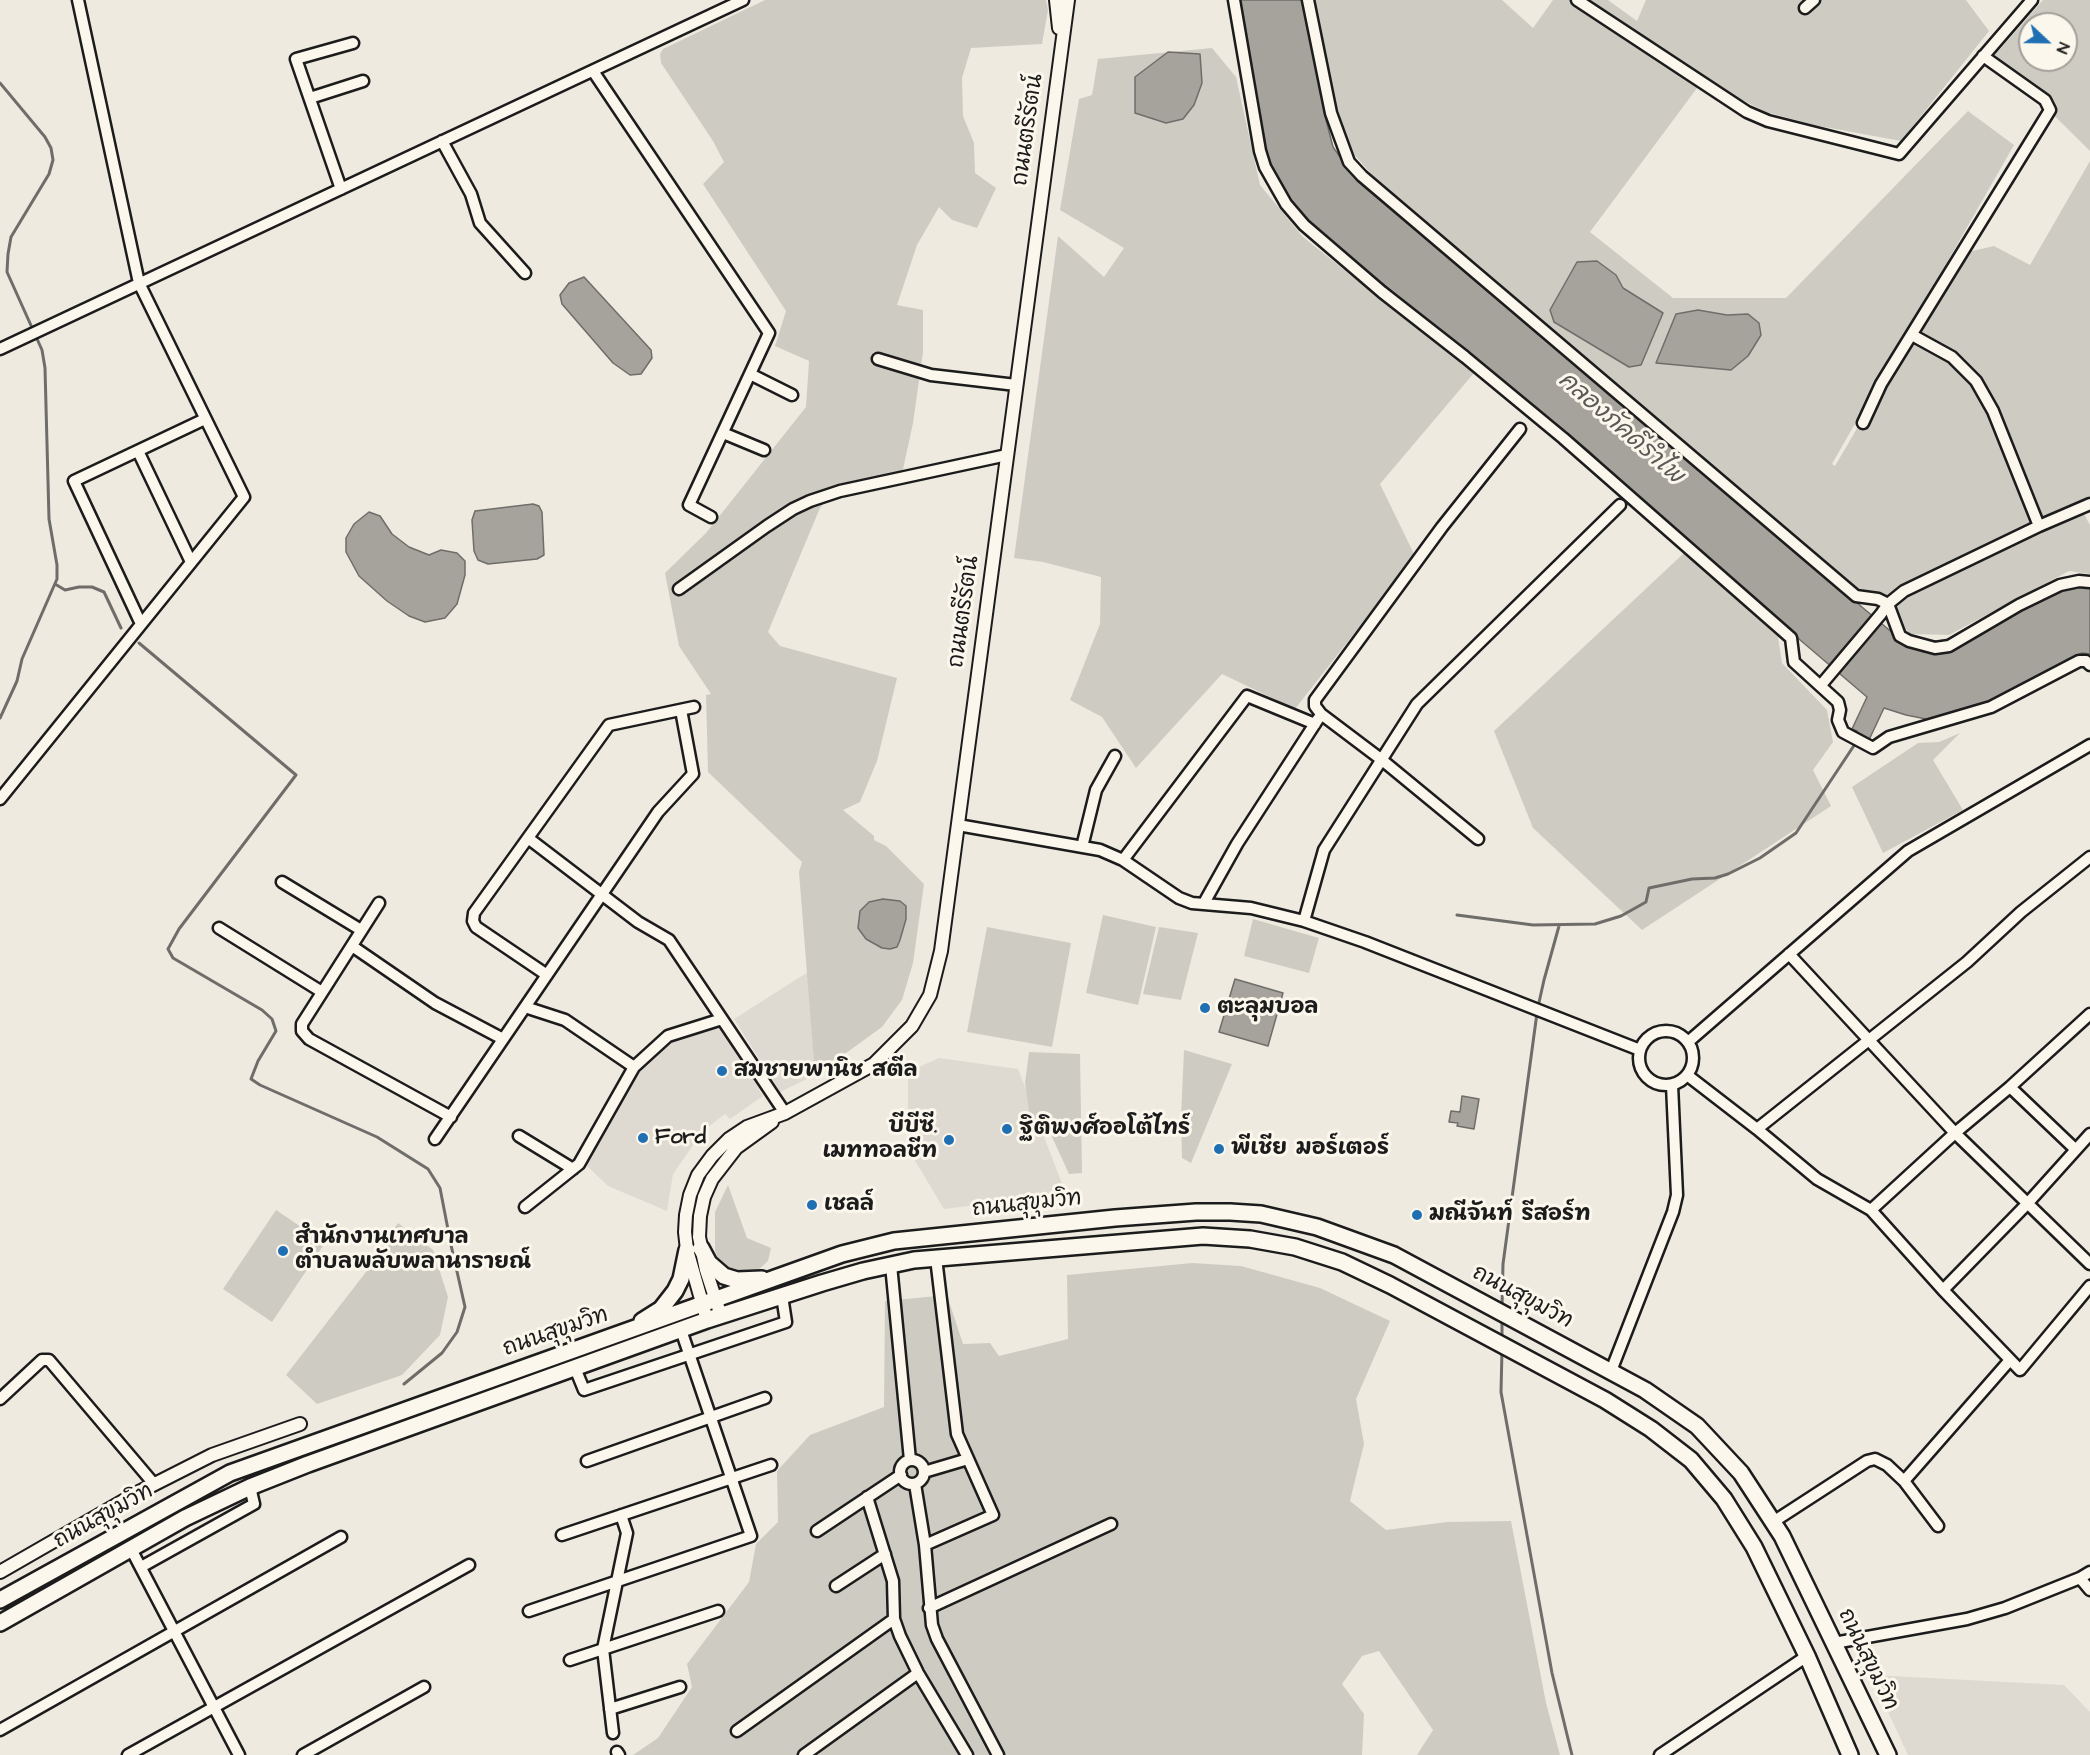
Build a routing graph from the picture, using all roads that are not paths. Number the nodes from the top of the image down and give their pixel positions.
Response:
1 (78, 0) edge
2 (743, 0) edge
3 (1056, 0) edge
4 (1068, 0) edge
5 (1234, 0) edge
6 (1308, 0) edge
7 (1577, 0) edge
8 (1814, 0) edge
9 (2032, 0) edge
10 (1804, 8) dead end
11 (353, 43) dead end
12 (1061, 44) junction
13 (1983, 56) junction
14 (593, 71) junction
15 (363, 81) dead end
16 (310, 98) junction
17 (442, 141) junction
18 (341, 189) junction
19 (525, 273) dead end
20 (139, 283) junction
21 (1912, 335) junction
22 (0, 348) edge
23 (878, 359) dead end
24 (750, 374) junction
25 (1016, 385) junction
26 (792, 395) dead end
27 (206, 419) junction
28 (1863, 423) dead end
29 (1520, 429) dead end
30 (723, 433) junction
31 (764, 450) dead end
32 (138, 451) junction
33 (1007, 455) junction
34 (1620, 504) dead end
35 (2090, 504) edge
36 (711, 517) dead end
37 (2039, 526) junction
38 (191, 562) junction
39 (2090, 582) edge
40 (680, 589) dead end
41 (1888, 604) junction
42 (141, 624) junction
43 (2090, 665) edge
44 (1824, 681) junction
45 (694, 707) dead end
46 (681, 710) junction
47 (1321, 714) junction
48 (1315, 724) junction
49 (2090, 745) edge
50 (1115, 756) dead end
51 (1382, 760) junction
52 (0, 799) edge
53 (958, 825) junction
54 (528, 838) junction
55 (1478, 839) dead end
56 (1082, 847) junction
57 (2090, 857) edge
58 (1123, 860) junction
59 (282, 882) dead end
60 (602, 894) junction
61 (379, 903) dead end
62 (1204, 903) junction
63 (1304, 921) junction
64 (219, 928) dead end
65 (362, 930) junction
66 (352, 946) junction
67 (1789, 954) junction
68 (547, 975) junction
69 (322, 992) junction
70 (525, 1007) junction
71 (2090, 1014) edge
72 (722, 1019) junction
73 (1869, 1039) junction
74 (503, 1040) junction
75 (1688, 1042) junction
76 (1640, 1050) junction
77 (634, 1067) junction
78 (1687, 1075) junction
79 (1672, 1084) junction
80 (2010, 1087) junction
81 (785, 1113) junction
82 (451, 1117) junction
83 (1757, 1129) junction
84 (1955, 1133) junction
85 (2090, 1134) edge
86 (519, 1136) dead end
87 (435, 1139) dead end
88 (2075, 1149) junction
89 (573, 1169) junction
90 (2027, 1204) junction
91 (525, 1207) dead end
92 (1871, 1210) junction
93 (1055, 1225) junction
94 (1059, 1248) junction
95 (694, 1249) junction
96 (936, 1258) junction
97 (2090, 1264) edge
98 (891, 1265) junction
99 (782, 1276) junction
100 (2090, 1286) edge
101 (1943, 1290) junction
102 (782, 1296) junction
103 (712, 1310) junction
104 (681, 1330) junction
105 (625, 1333) junction
106 (689, 1355) junction
107 (2010, 1360) junction
108 (575, 1368) junction
109 (1611, 1371) junction
110 (765, 1398) dead end
111 (0, 1399) edge
112 (711, 1418) junction
113 (300, 1424) dead end
114 (968, 1459) junction
115 (910, 1460) junction
116 (587, 1461) dead end
117 (771, 1465) dead end
118 (924, 1472) junction
119 (900, 1474) junction
120 (731, 1478) junction
121 (1904, 1480) junction
122 (154, 1484) junction
123 (915, 1484) junction
124 (250, 1487) junction
125 (867, 1497) junction
126 (621, 1515) junction
127 (1773, 1522) junction
128 (1111, 1524) dead end
129 (1938, 1526) dead end
130 (817, 1531) dead end
131 (562, 1535) dead end
132 (341, 1537) dead end
133 (925, 1545) junction
134 (131, 1549) junction
135 (885, 1554) junction
136 (469, 1565) dead end
137 (141, 1567) junction
138 (0, 1572) edge
139 (2085, 1575) edge
140 (617, 1580) junction
141 (836, 1586) dead end
142 (2090, 1590) edge
143 (0, 1600) edge
144 (929, 1608) junction
145 (529, 1611) dead end
146 (718, 1611) dead end
147 (894, 1619) junction
148 (0, 1623) edge
149 (175, 1632) junction
150 (1834, 1643) junction
151 (603, 1649) junction
152 (1807, 1656) junction
153 (570, 1660) dead end
154 (918, 1673) junction
155 (424, 1687) dead end
156 (680, 1687) dead end
157 (214, 1707) junction
158 (610, 1709) junction
159 (0, 1730) edge
160 (737, 1731) dead end
161 (613, 1733) dead end
162 (128, 1755) edge
163 (239, 1755) edge
164 (303, 1755) edge
165 (804, 1755) edge
166 (967, 1755) edge
167 (998, 1755) edge
168 (1660, 1755) edge
169 (1850, 1755) edge
170 (1888, 1755) edge

1 - 20 street
2 - 14 street
3 - 12 main road, ถนนตรีรัตน์
4 - 12 main road, ถนนตรีรัตน์
5 - 44 street
6 - 41 street
7 - 13 street
8 - 10 street
9 - 13 street
11 - 16 street
12 - 25 main road, ถนนตรีรัตน์
13 - 21 street
14 - 17 street
14 - 24 street
15 - 16 street
16 - 18 street
17 - 18 street
17 - 19 street
18 - 20 street
20 - 22 street
20 - 27 street
21 - 28 street
21 - 37 street
23 - 25 street
24 - 26 street
24 - 30 street
25 - 33 main road, ถนนตรีรัตน์
27 - 32 street
27 - 38 street
29 - 47 street
30 - 31 street
30 - 36 street
32 - 38 street
32 - 42 street
33 - 40 street
33 - 53 main road, ถนนตรีรัตน์
34 - 51 street
35 - 37 street
37 - 41 street
38 - 42 street
39 - 41 street
41 - 44 street
42 - 52 street
43 - 44 street
45 - 46 street
46 - 54 street
46 - 60 street
47 - 48 street
47 - 51 street
48 - 58 street
48 - 62 street
49 - 67 street
50 - 56 street
51 - 55 street
51 - 63 street
53 - 56 street
53 - 81 main road, ถนนตรีรัตน์
54 - 60 street
54 - 68 street
56 - 58 street
57 - 73 street
58 - 62 street
59 - 65 street
60 - 68 street
60 - 72 street
61 - 65 street
62 - 63 street
63 - 76 street
64 - 69 street
65 - 66 street
66 - 69 street
66 - 74 street
67 - 73 street
67 - 75 street
68 - 70 street
69 - 82 street
70 - 74 street
70 - 77 street
71 - 80 street
72 - 77 street
72 - 81 street
73 - 83 street
73 - 84 street
74 - 82 street
75 - 76 street
75 - 78 street
76 - 79 street
77 - 89 street
78 - 79 street
78 - 83 street
79 - 109 street
80 - 84 street
80 - 88 street
81 - 95 main road, ถนนตรีรัตน์
82 - 87 street
83 - 92 street
84 - 90 street
84 - 92 street
85 - 88 street
86 - 89 street
88 - 90 street
89 - 91 street
90 - 97 street
90 - 101 street
92 - 101 street
93 - 94 highway
93 - 99 highway, ถนนสุขุมวิท
93 - 109 highway, ถนนสุขุมวิท
94 - 96 highway, ถนนสุขุมวิท
94 - 152 highway, ถนนสุขุมวิท
95 - 99 highway
95 - 103 main road, ถนนตรีรัตน์
95 - 105 highway
96 - 98 highway, ถนนสุขุมวิท
96 - 114 street
98 - 102 highway, ถนนสุขุมวิท
98 - 115 street
99 - 103 highway, ถนนสุขุมวิท
100 - 107 street
101 - 107 street
102 - 103 highway, ถนนสุขุมวิท
102 - 106 street
103 - 104 highway, ถนนสุขุมวิท
103 - 105 highway, ถนนสุขุมวิท
104 - 106 street
104 - 108 highway, ถนนสุขุมวิท
105 - 143 highway, ถนนสุขุมวิท
106 - 108 street
106 - 112 street
107 - 121 street
108 - 124 highway, ถนนสุขุมวิท
109 - 127 highway, ถนนสุขุมวิท
110 - 112 street
111 - 122 street
112 - 116 street
112 - 120 street
113 - 122 main road
114 - 118 street
114 - 133 street
115 - 118 street
115 - 119 street
117 - 120 street
118 - 123 street
119 - 123 street
119 - 125 street
120 - 126 street
120 - 140 street
121 - 127 street
121 - 129 street
122 - 138 main road
123 - 133 street
124 - 134 highway, ถนนสุขุมวิท
124 - 137 street
125 - 130 street
125 - 135 street
126 - 131 street
126 - 140 street
127 - 150 highway, ถนนสุขุมวิท
128 - 144 street
132 - 149 street
133 - 144 street
134 - 137 street
134 - 148 highway, ถนนสุขุมวิท
135 - 141 street
135 - 147 street
136 - 157 street
137 - 149 street
139 - 142 street
139 - 150 street
140 - 145 street
140 - 151 street
144 - 167 street
146 - 151 street
147 - 154 street
147 - 160 street
149 - 157 street
149 - 159 street
150 - 170 highway, ถนนสุขุมวิท
151 - 153 street
151 - 158 street
152 - 168 street
152 - 169 highway, ถนนสุขุมวิท
154 - 165 street
154 - 166 street
155 - 164 street
156 - 158 street
157 - 162 street
157 - 163 street
158 - 161 street

